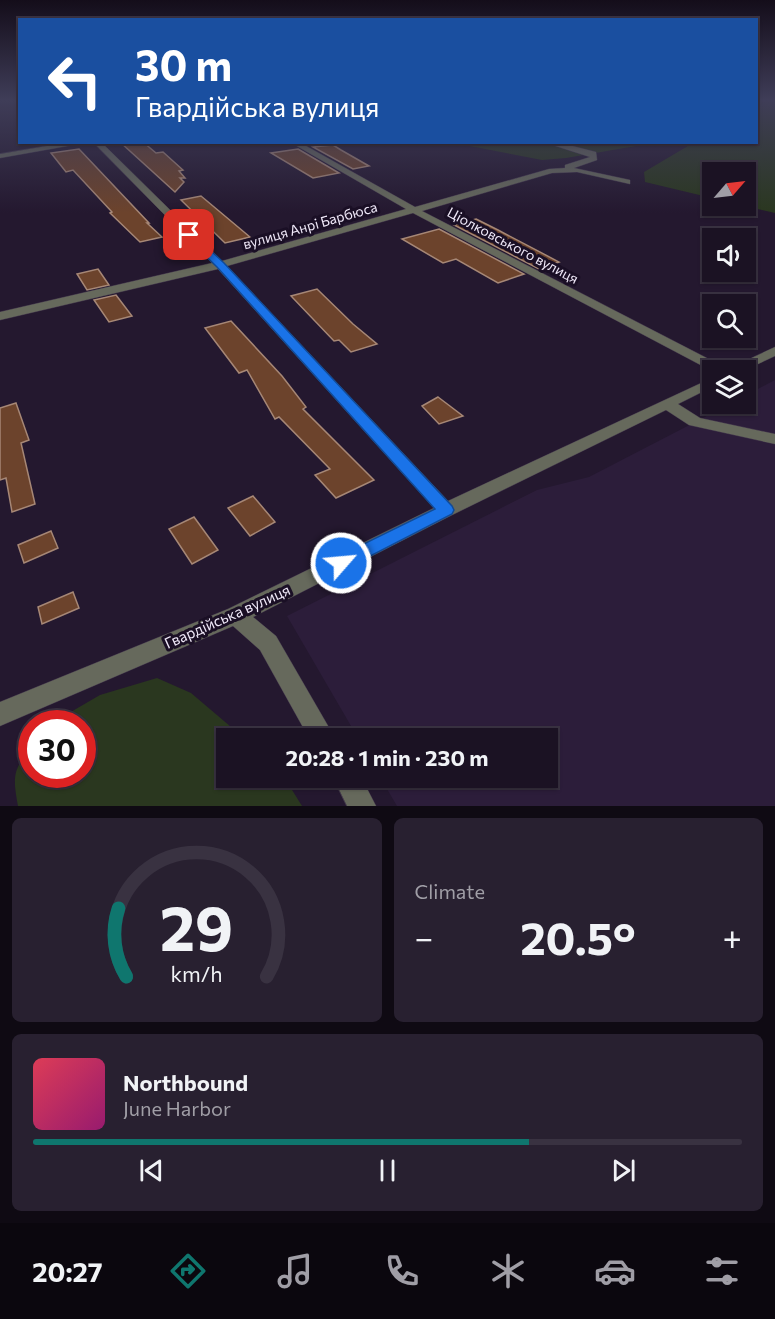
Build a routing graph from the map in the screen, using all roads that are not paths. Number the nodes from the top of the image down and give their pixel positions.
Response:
1 (75, 144) edge
2 (98, 144) edge
3 (297, 144) edge
4 (554, 144) edge
5 (0, 156) edge
6 (559, 170) junction
7 (627, 182) dead end
8 (414, 210) junction
9 (220, 265) junction
10 (0, 316) edge
11 (775, 351) edge
12 (703, 360) edge
13 (756, 360) edge
14 (702, 387) edge
15 (668, 404) junction
16 (775, 439) edge
17 (446, 510) junction
18 (236, 615) junction
19 (0, 714) edge
20 (317, 728) edge
21 (352, 788) edge
22 (362, 806) edge

1 - 5 street
2 - 9 street
3 - 8 street, Ціолковського вулиця
4 - 6 street
6 - 7 street, вулиця Анрі Барбюса
6 - 8 street, вулиця Анрі Барбюса
8 - 9 street, вулиця Анрі Барбюса
8 - 12 street, Ціолковського вулиця
9 - 10 street, вулиця Анрі Барбюса
9 - 17 street
11 - 13 street
14 - 15 street, Гвардійська вулиця
15 - 16 street
15 - 17 street, Гвардійська вулиця
17 - 18 street, Гвардійська вулиця
18 - 19 street, Гвардійська вулиця
18 - 20 street
21 - 22 street

